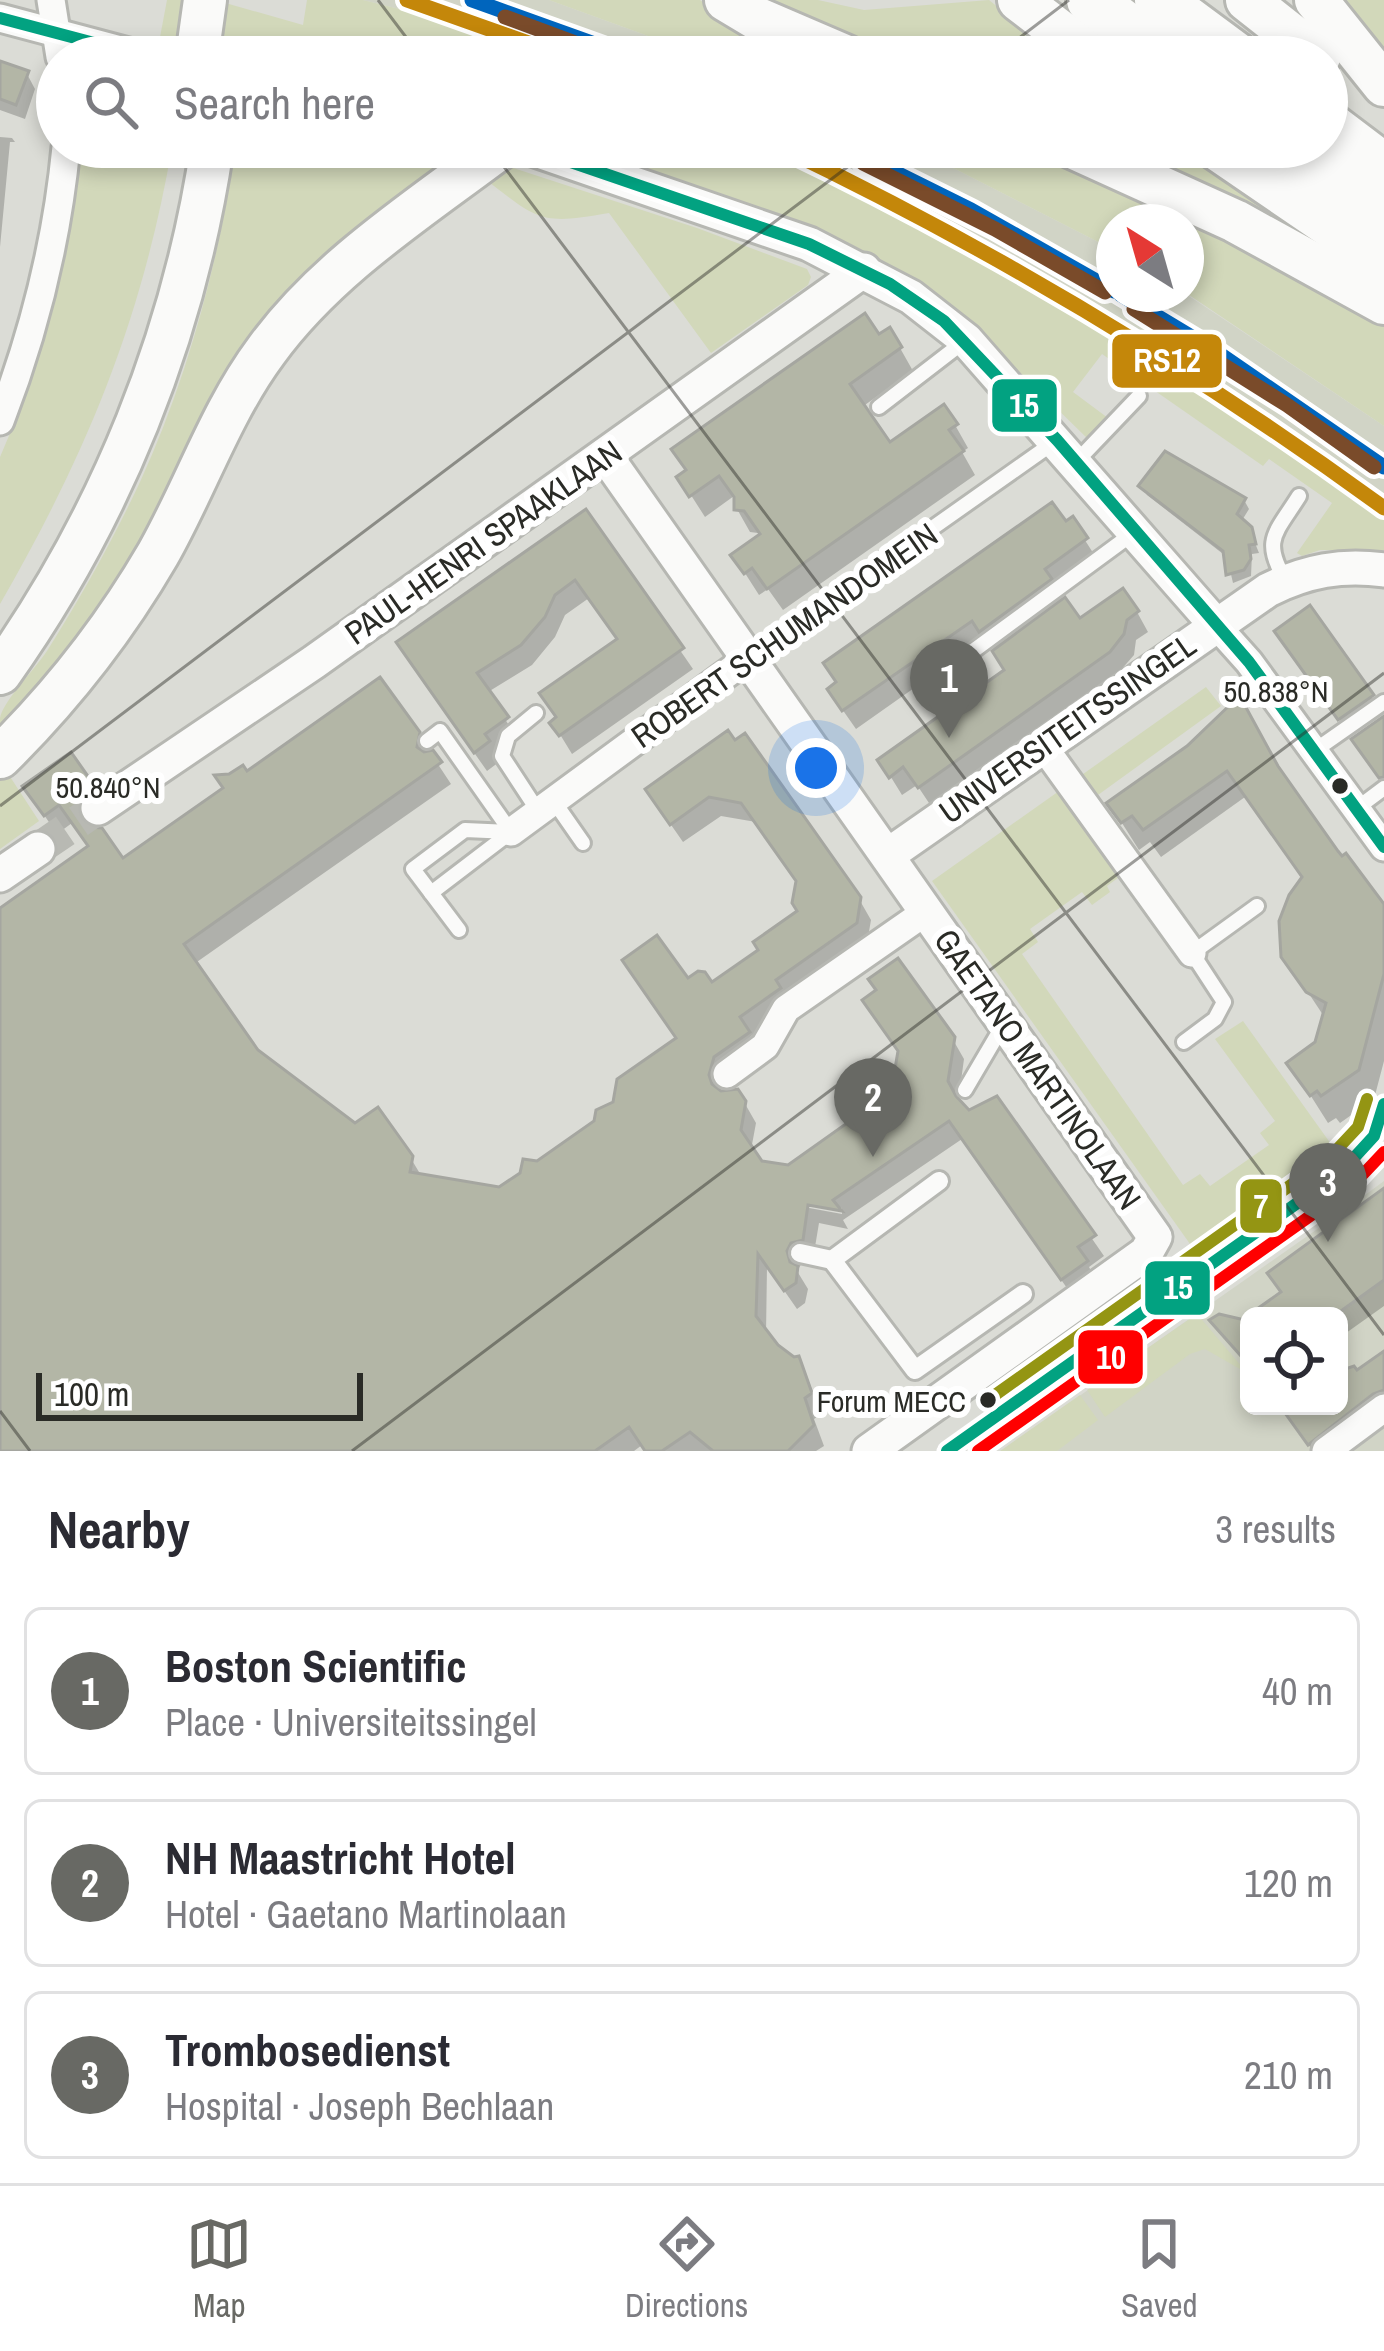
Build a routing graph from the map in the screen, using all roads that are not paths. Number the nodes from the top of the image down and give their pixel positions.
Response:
1 (52, 0) edge
2 (205, 0) edge
3 (233, 0) edge
4 (726, 0) edge
5 (1019, 0) edge
6 (1090, 0) edge
7 (1160, 0) edge
8 (1247, 0) edge
9 (1316, 0) edge
10 (0, 18) edge
11 (37, 36) edge
12 (57, 36) edge
13 (200, 36) edge
14 (228, 36) edge
15 (794, 36) edge
16 (1066, 36) edge
17 (1138, 36) edge
18 (1208, 36) edge
19 (1292, 36) edge
20 (1345, 36) edge
21 (1348, 40) edge
22 (1348, 82) edge
23 (1384, 85) edge
24 (1384, 113) edge
25 (1348, 141) edge
26 (63, 168) edge
27 (180, 168) edge
28 (208, 168) edge
29 (473, 168) edge
30 (589, 168) edge
31 (1118, 168) edge
32 (1245, 168) edge
33 (1316, 168) edge
34 (1384, 168) edge
35 (1384, 218) edge
36 (1384, 263) edge
37 (864, 270) junction
38 (1384, 303) edge
39 (966, 340) junction
40 (1139, 396) dead end
41 (879, 407) dead end
42 (0, 421) edge
43 (1067, 451) junction
44 (605, 454) junction
45 (1298, 496) dead end
46 (1137, 531) junction
47 (1384, 571) edge
48 (1286, 581) junction
49 (0, 624) edge
50 (1215, 624) junction
51 (974, 651) dead end
52 (748, 658) junction
53 (0, 673) edge
54 (1384, 702) edge
55 (536, 713) dead end
56 (427, 741) dead end
57 (1043, 746) junction
58 (1314, 751) junction
59 (0, 757) edge
60 (1384, 788) edge
61 (546, 806) junction
62 (98, 808) tunnel mouth
63 (1356, 808) junction
64 (512, 832) junction
65 (583, 843) dead end
66 (1384, 847) edge
67 (888, 855) junction
68 (45, 858) tunnel mouth
69 (0, 875) edge
70 (431, 892) junction
71 (1257, 905) dead end
72 (927, 911) junction
73 (459, 930) dead end
74 (1192, 953) junction
75 (1006, 1022) junction
76 (1184, 1042) dead end
77 (727, 1074) dead end
78 (965, 1090) dead end
79 (1384, 1104) edge
80 (939, 1181) dead end
81 (800, 1252) dead end
82 (832, 1260) junction
83 (1023, 1294) dead end
84 (1384, 1408) edge
85 (1329, 1449) edge
86 (869, 1451) edge
87 (947, 1451) edge

1 - 12 street
2 - 13 main road
3 - 14 main road
4 - 15 main road
5 - 16 main road
6 - 17 highway
7 - 18 highway
8 - 19 main road
9 - 20 main road
10 - 11 street
21 - 23 main road
22 - 24 main road
25 - 34 highway
26 - 42 street
27 - 49 main road
28 - 53 main road
29 - 59 main road
30 - 37 street
31 - 38 main road
32 - 36 main road
33 - 35 highway
37 - 39 street
37 - 44 street, PAUL-HENRI SPAAKLAAN
39 - 41 lane
39 - 43 street
40 - 43 lane, ROBERT SCHUMANDOMEIN
43 - 46 street
43 - 52 lane, ROBERT SCHUMANDOMEIN
44 - 52 street, GAETANO MARTINOLAAN
44 - 62 street, PAUL-HENRI SPAAKLAAN
45 - 48 lane
46 - 50 street
46 - 51 lane
47 - 48 street, UNIVERSITEITSSINGEL
48 - 50 street, UNIVERSITEITSSINGEL
50 - 57 street, UNIVERSITEITSSINGEL
50 - 58 street
52 - 61 street, ROBERT SCHUMANDOMEIN
52 - 67 street, GAETANO MARTINOLAAN
54 - 58 lane
55 - 61 lane
56 - 64 lane
57 - 67 street, UNIVERSITEITSSINGEL
57 - 74 street
58 - 63 street
60 - 63 lane
61 - 64 street, ROBERT SCHUMANDOMEIN
61 - 65 lane
63 - 66 street
64 - 70 lane
64 - 70 lane
67 - 72 street, GAETANO MARTINOLAAN
68 - 69 street
70 - 73 lane
71 - 74 lane
72 - 75 street, GAETANO MARTINOLAAN
72 - 77 street, GAETANO MARTINOLAAN
74 - 76 lane
75 - 78 lane
75 - 86 street, GAETANO MARTINOLAAN
79 - 87 lane
80 - 82 street
81 - 82 street
82 - 83 street
84 - 85 street

